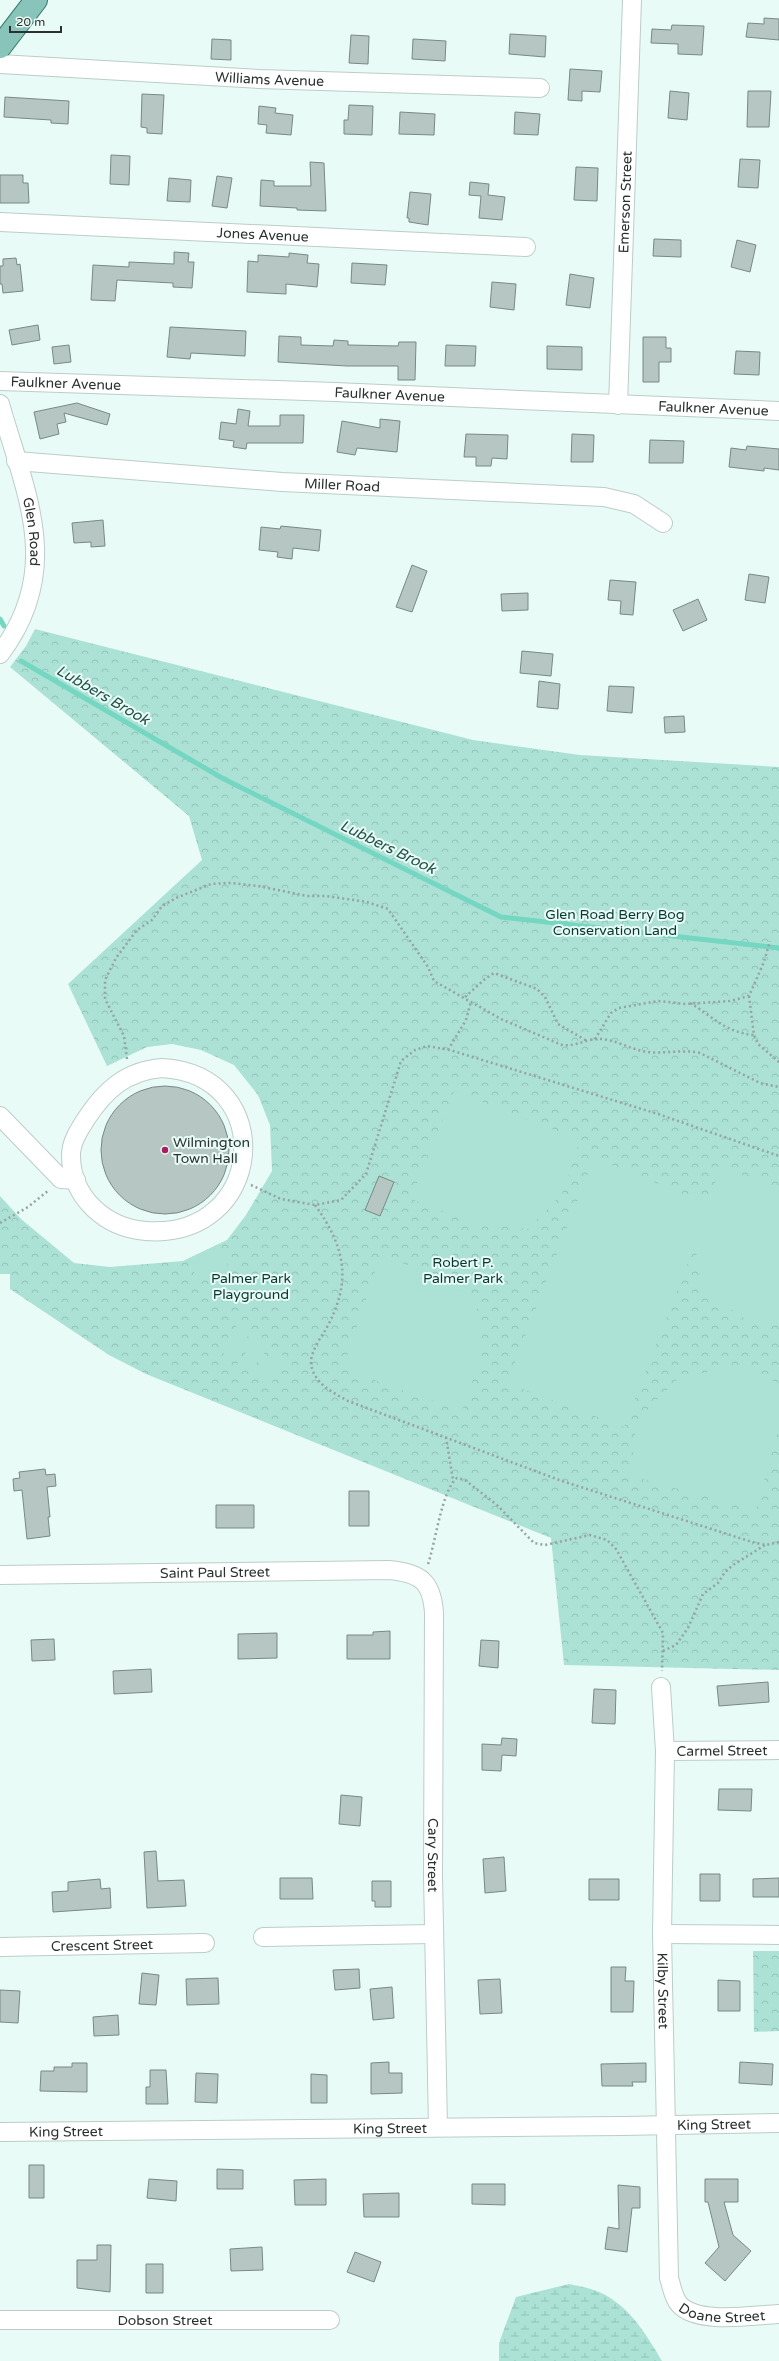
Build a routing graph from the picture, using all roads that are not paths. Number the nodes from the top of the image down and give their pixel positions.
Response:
1 (36, 0) edge
2 (632, 0) edge
3 (0, 47) edge
4 (0, 64) edge
5 (540, 88) dead end
6 (0, 222) edge
7 (526, 246) dead end
8 (0, 381) edge
9 (0, 404) edge
10 (618, 405) junction
11 (779, 411) edge
12 (16, 460) junction
13 (663, 523) dead end
14 (0, 654) edge
15 (0, 1116) edge
16 (69, 1180) junction
17 (0, 1574) edge
18 (422, 1580) joint
19 (661, 1687) road end
20 (779, 1750) edge
21 (665, 1751) junction
22 (433, 1934) junction
23 (662, 1934) junction
24 (779, 1935) edge
25 (263, 1937) dead end
26 (205, 1943) dead end
27 (0, 1947) edge
28 (779, 2123) edge
29 (665, 2125) junction
30 (438, 2127) junction
31 (0, 2132) edge
32 (673, 2294) joint
33 (779, 2314) edge
34 (0, 2320) edge
35 (330, 2320) dead end

1 - 3 main road
2 - 10 street, Emerson Street
4 - 5 street, Williams Avenue
6 - 7 street, Jones Avenue
8 - 10 street, Faulkner Avenue
9 - 12 street, Glen Road
10 - 11 street, Faulkner Avenue
12 - 13 street, Miller Road
12 - 14 street, Glen Road
15 - 16 street
16 - 16 street
17 - 18 street, Saint Paul Street
18 - 22 street, Cary Street
19 - 21 street, Kilby Street
20 - 21 street, Carmel Street
21 - 23 street, Kilby Street
22 - 25 street
22 - 30 street, Cary Street
23 - 24 street
23 - 29 street, Kilby Street
26 - 27 street, Crescent Street
28 - 29 street, King Street
29 - 30 street, King Street
29 - 32 street, Kilby Street
30 - 31 street, King Street
32 - 33 street, Doane Street
34 - 35 street, Dobson Street

